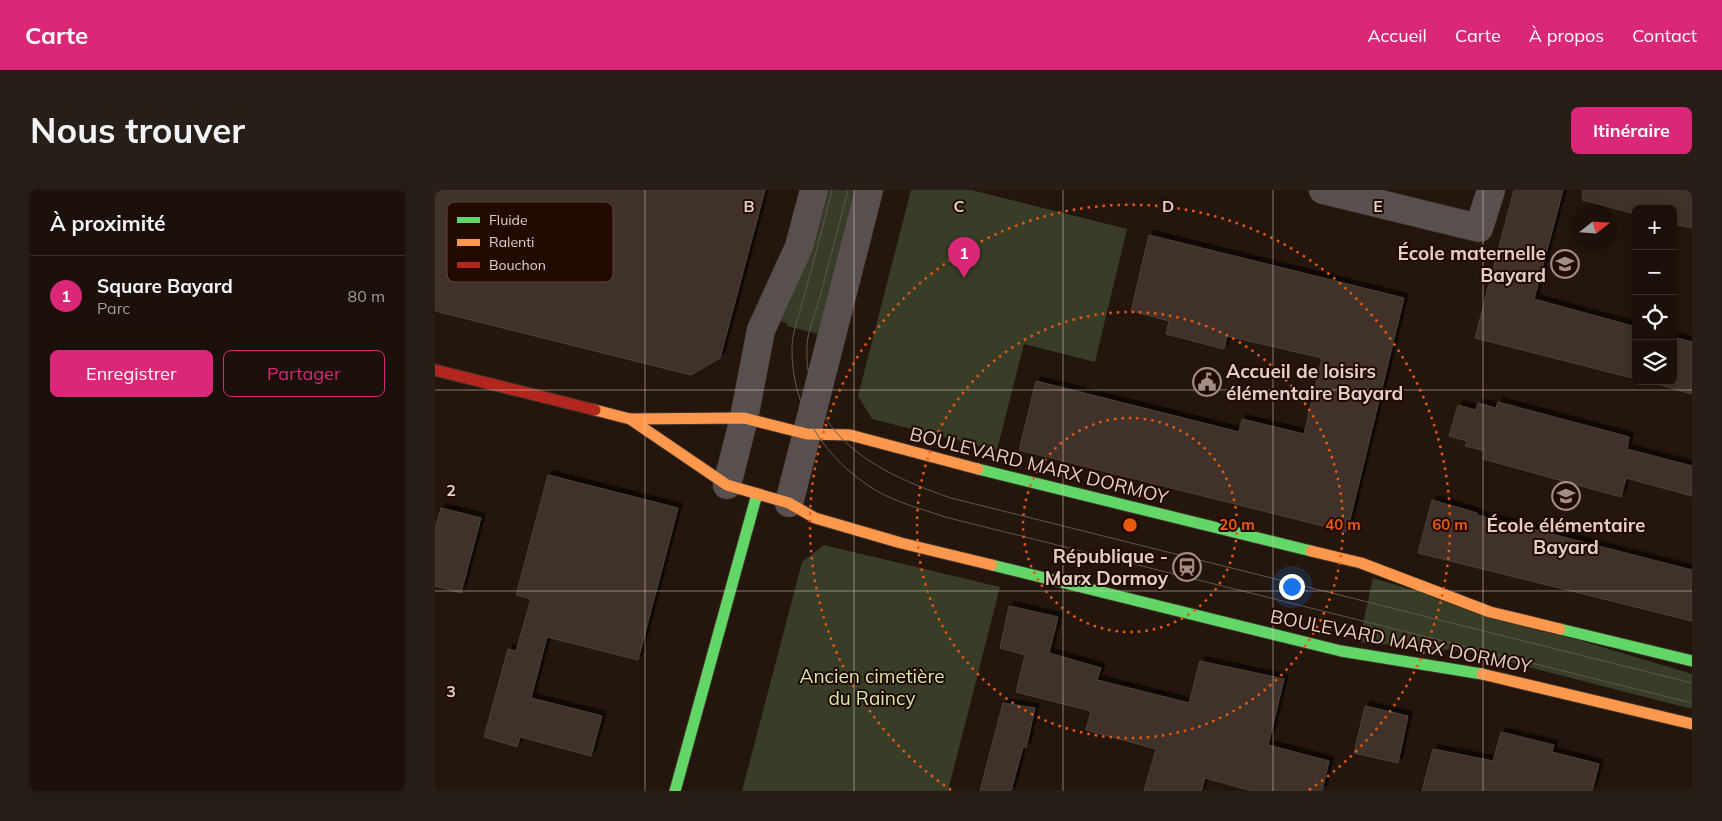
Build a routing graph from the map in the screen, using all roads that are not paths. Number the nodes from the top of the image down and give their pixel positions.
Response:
1 (814, 190) edge
2 (869, 190) edge
3 (1323, 190) edge
4 (1491, 190) edge
5 (435, 370) edge
6 (630, 418) junction
7 (744, 418) junction
8 (807, 434) junction
9 (727, 485) junction
10 (757, 494) junction
11 (789, 503) junction
12 (1692, 661) edge
13 (1692, 724) edge
14 (675, 791) edge

1 - 7 street
2 - 8 street
3 - 4 street
5 - 6 main road, BOULEVARD MARX DORMOY
6 - 7 main road, BOULEVARD MARX DORMOY
6 - 9 main road, BOULEVARD MARX DORMOY
7 - 8 main road, BOULEVARD MARX DORMOY
7 - 9 street
8 - 11 street
8 - 12 main road, BOULEVARD MARX DORMOY
9 - 10 main road, BOULEVARD MARX DORMOY
10 - 11 main road, BOULEVARD MARX DORMOY
10 - 14 main road
11 - 13 main road, BOULEVARD MARX DORMOY

